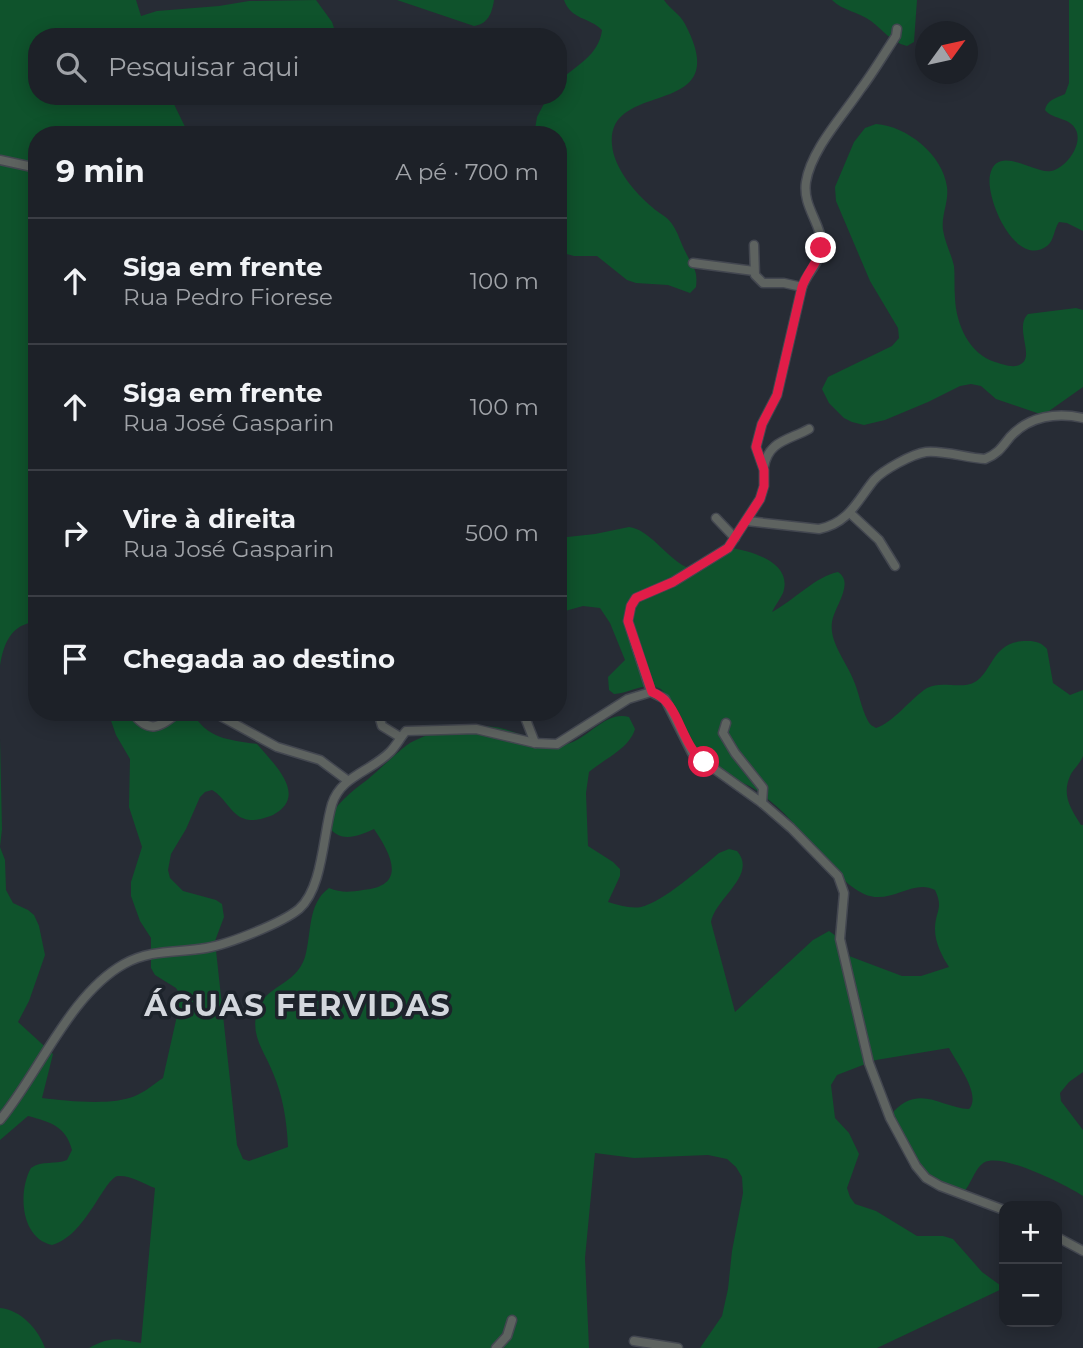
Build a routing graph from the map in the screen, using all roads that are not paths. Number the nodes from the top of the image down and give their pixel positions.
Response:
1 (897, 30) dead end
2 (0, 160) edge
3 (28, 166) edge
4 (754, 245) dead end
5 (693, 263) dead end
6 (754, 271) junction
7 (802, 287) junction
8 (1083, 418) edge
9 (809, 429) dead end
10 (775, 444) junction
11 (756, 447) junction
12 (764, 470) junction
13 (850, 513) junction
14 (716, 518) dead end
15 (747, 521) junction
16 (735, 538) junction
17 (895, 566) dead end
18 (652, 692) junction
19 (139, 721) edge
20 (169, 721) edge
21 (229, 721) edge
22 (381, 721) edge
23 (526, 721) edge
24 (726, 723) dead end
25 (400, 737) junction
26 (535, 743) junction
27 (347, 780) junction
28 (762, 803) junction
29 (0, 1120) edge
30 (999, 1208) edge
31 (1062, 1240) edge
32 (1083, 1251) edge
33 (512, 1320) dead end
34 (634, 1340) dead end
35 (496, 1348) edge
36 (678, 1348) edge

1 - 7 street
2 - 3 street
4 - 6 street
5 - 6 street
6 - 7 street
7 - 11 street
8 - 13 street
9 - 10 street
10 - 11 street
10 - 12 street
11 - 12 street
12 - 15 street
13 - 15 street
13 - 17 street
14 - 16 street
15 - 16 street
16 - 18 street
18 - 26 street
18 - 28 street
19 - 20 street
21 - 27 street
22 - 25 street
23 - 26 street
24 - 28 street
25 - 26 street
25 - 27 street
27 - 29 street
28 - 30 street
31 - 32 street
33 - 35 street
34 - 36 street

